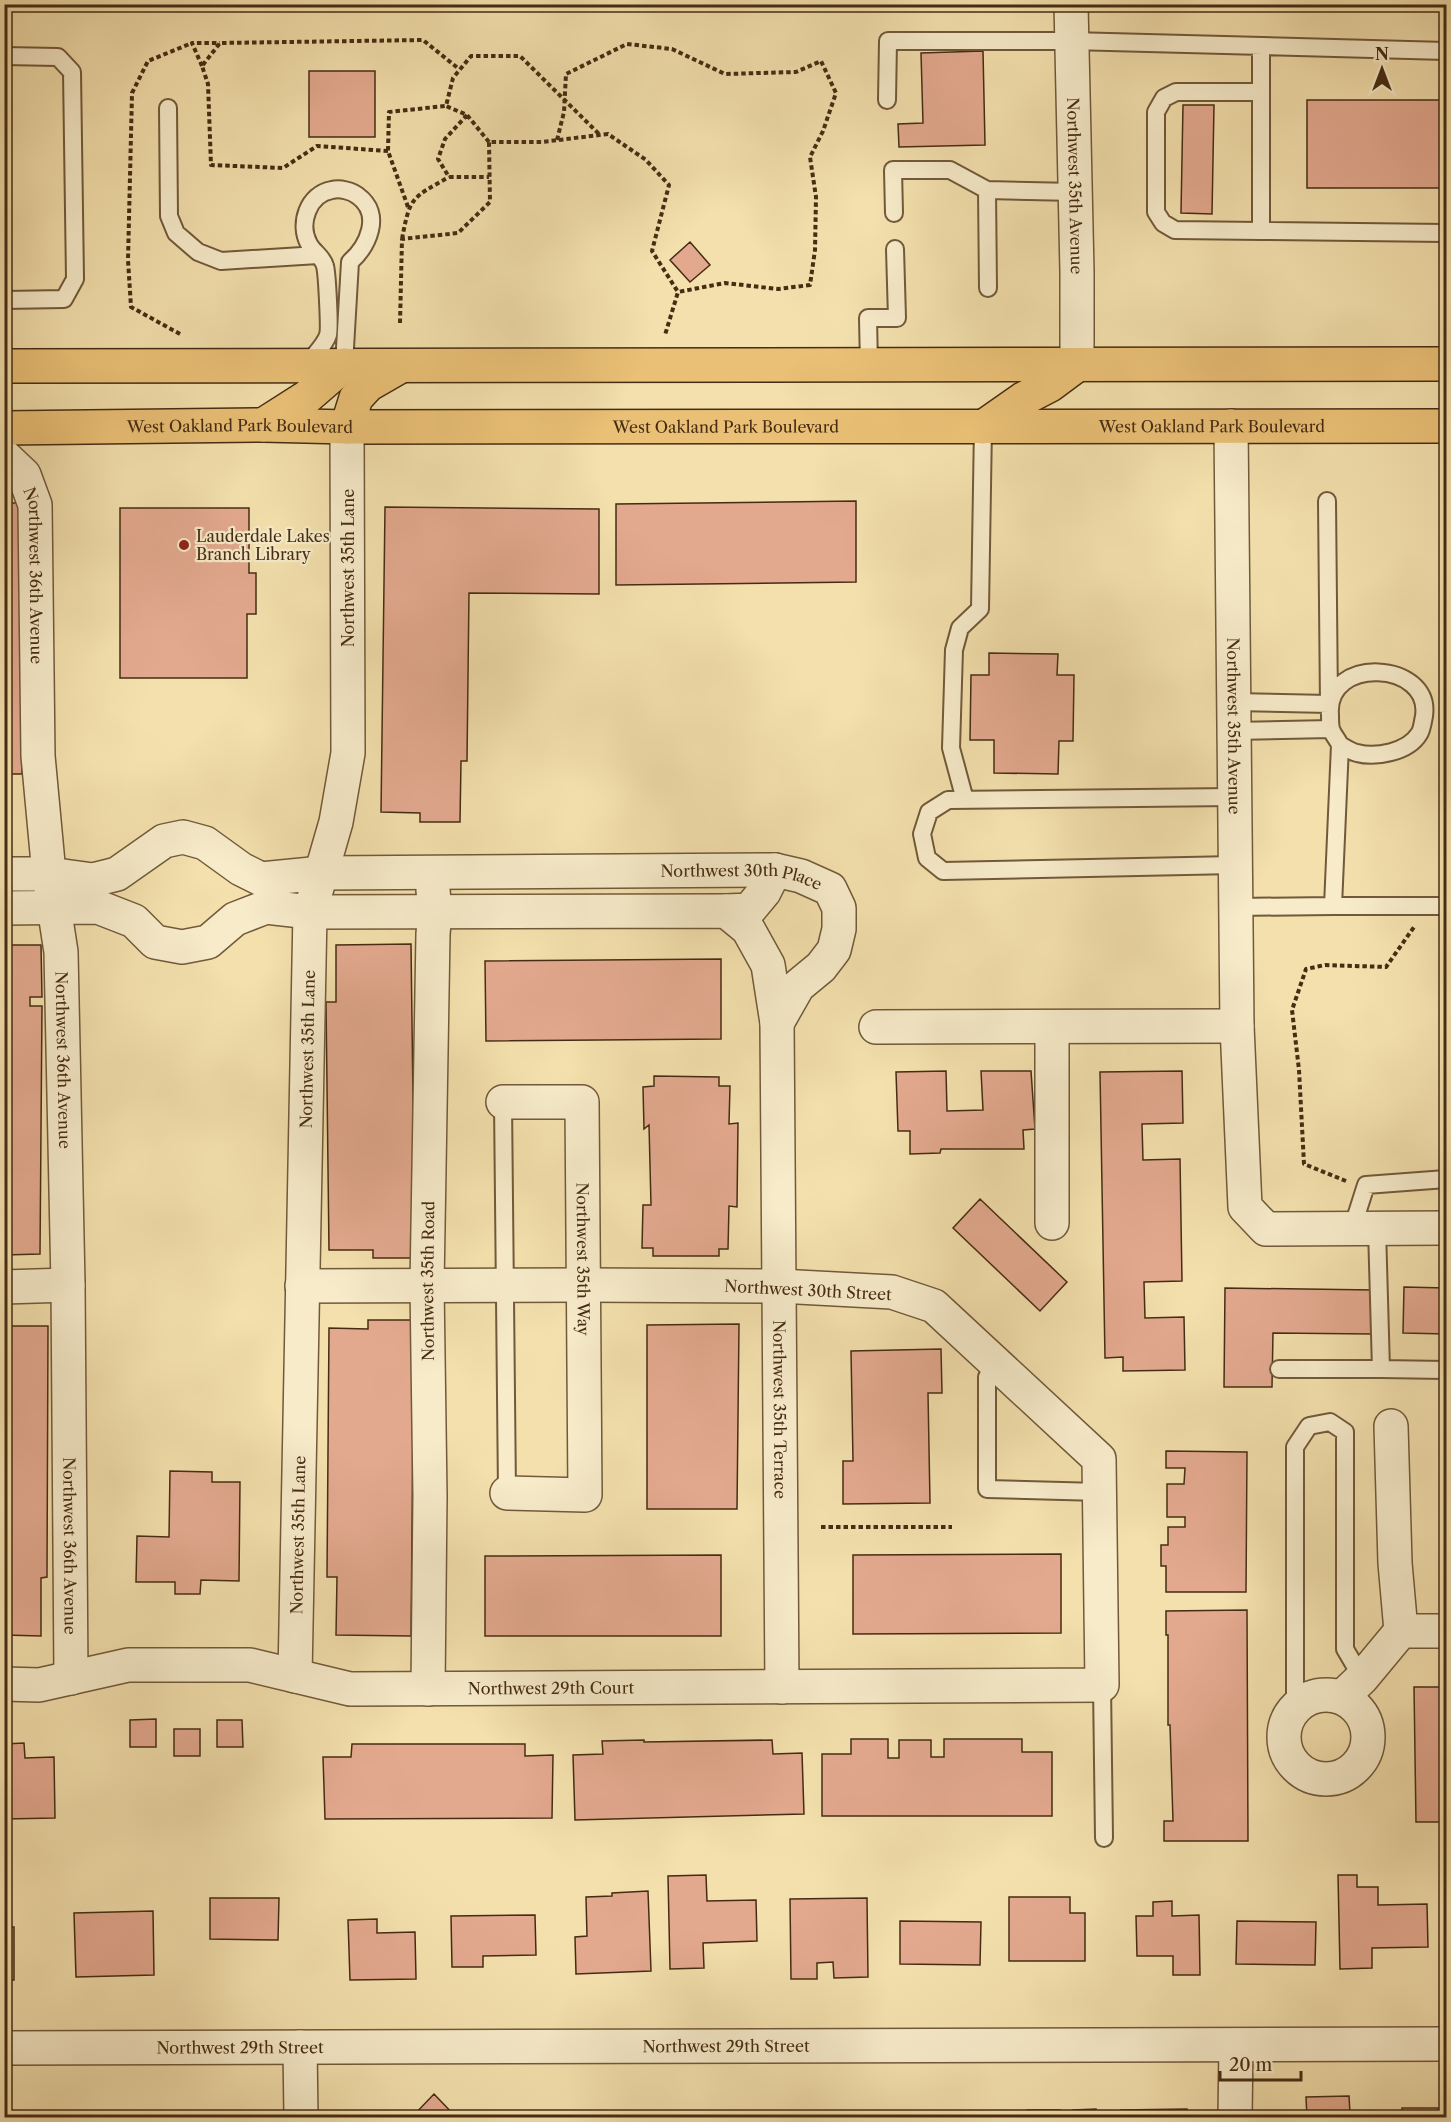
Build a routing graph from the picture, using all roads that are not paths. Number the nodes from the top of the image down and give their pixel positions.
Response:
1 (1071, 4) edge
2 (1071, 41) junction
3 (1261, 46) junction
4 (1446, 51) edge
5 (4, 56) edge
6 (1261, 92) junction
7 (887, 100) dead end
8 (168, 108) dead end
9 (987, 190) junction
10 (1075, 192) junction
11 (894, 213) dead end
12 (1262, 231) junction
13 (1446, 233) edge
14 (895, 249) dead end
15 (318, 255) junction
16 (988, 288) dead end
17 (4, 300) edge
18 (1446, 364) edge
19 (307, 365) junction
20 (344, 365) junction
21 (869, 365) junction
22 (1077, 365) junction
23 (4, 366) edge
24 (401, 366) junction
25 (263, 425) junction
26 (1231, 426) junction
27 (1446, 426) edge
28 (347, 427) junction
29 (983, 427) junction
30 (4, 428) edge
31 (4, 456) edge
32 (1327, 501) dead end
33 (1329, 704) junction
34 (1233, 716) junction
35 (1331, 729) junction
36 (1340, 745) junction
37 (1234, 797) junction
38 (965, 800) junction
39 (1235, 864) junction
40 (776, 870) junction
41 (49, 873) junction
42 (322, 873) junction
43 (431, 873) junction
44 (4, 874) edge
45 (1334, 906) junction
46 (1446, 906) edge
47 (1235, 907) junction
48 (4, 908) edge
49 (54, 908) junction
50 (726, 911) junction
51 (310, 912) junction
52 (435, 912) junction
53 (777, 1023) junction
54 (1237, 1026) junction
55 (876, 1027) dead end
56 (1052, 1027) junction
57 (502, 1102) joint
58 (1446, 1179) edge
59 (1052, 1223) dead end
60 (1446, 1228) edge
61 (1364, 1229) junction
62 (68, 1285) junction
63 (427, 1285) junction
64 (505, 1285) junction
65 (584, 1285) junction
66 (302, 1286) junction
67 (779, 1286) junction
68 (4, 1287) edge
69 (996, 1363) junction
70 (1279, 1369) dead end
71 (1382, 1369) junction
72 (1446, 1370) edge
73 (1391, 1426) dead end
74 (1100, 1492) junction
75 (507, 1493) joint
76 (1401, 1631) junction
77 (1446, 1631) edge
78 (295, 1676) junction
79 (71, 1678) junction
80 (4, 1684) edge
81 (1102, 1685) junction
82 (782, 1687) junction
83 (1352, 1688) junction
84 (428, 1689) junction
85 (1295, 1707) junction
86 (1104, 1839) dead end
87 (1446, 2044) edge
88 (1236, 2045) junction
89 (300, 2047) junction
90 (4, 2048) edge
91 (301, 2118) edge
92 (1235, 2118) edge

1 - 2 street, Northwest 35th Avenue
2 - 3 lane
2 - 7 lane
2 - 10 street, Northwest 35th Avenue
3 - 4 lane
3 - 6 lane
5 - 17 lane
6 - 12 lane
6 - 12 lane
8 - 15 lane
9 - 10 lane
9 - 11 lane
9 - 16 lane
10 - 22 street, Northwest 35th Avenue
12 - 13 lane
14 - 21 lane
15 - 19 lane
15 - 20 lane
18 - 22 main road
19 - 20 main road
19 - 23 main road
20 - 24 main road
20 - 25 main road
21 - 22 main road
21 - 24 main road
22 - 29 main road
24 - 28 main road
25 - 28 main road, West Oakland Park Boulevard
25 - 30 main road, West Oakland Park Boulevard
26 - 27 main road, West Oakland Park Boulevard
26 - 29 main road, West Oakland Park Boulevard
26 - 34 street, Northwest 35th Avenue
28 - 29 main road, West Oakland Park Boulevard
28 - 42 street, Northwest 35th Lane
29 - 38 lane
31 - 41 street, Northwest 36th Avenue
32 - 33 lane
33 - 34 lane
33 - 35 lane
33 - 36 lane
34 - 35 lane
34 - 37 street, Northwest 35th Avenue
35 - 36 lane
36 - 45 lane
37 - 38 lane
37 - 39 street, Northwest 35th Avenue
38 - 39 lane
39 - 47 street, Northwest 35th Avenue
40 - 43 street, Northwest 30th Place
40 - 50 street
40 - 53 street, Northwest 30th Place
41 - 42 street, Northwest 30th Place
41 - 44 street, Northwest 30th Place
41 - 49 street, Northwest 36th Avenue
42 - 43 street, Northwest 30th Place
42 - 51 street, Northwest 35th Lane
43 - 52 street, Northwest 35th Road
45 - 46 lane
45 - 47 lane
47 - 54 street, Northwest 35th Avenue
48 - 49 street, Northwest 30th Place
49 - 51 street, Northwest 30th Place
49 - 62 street, Northwest 36th Avenue
50 - 52 street, Northwest 30th Place
50 - 53 street, Northwest 30th Place
51 - 52 street, Northwest 30th Place
51 - 66 street, Northwest 35th Lane
52 - 63 street, Northwest 35th Road
53 - 67 street, Northwest 35th Terrace
54 - 56 street
54 - 61 street, Northwest 35th Avenue
55 - 56 street
56 - 59 street
57 - 64 lane
57 - 65 street, Northwest 35th Way
58 - 61 lane
60 - 61 street
61 - 71 lane
62 - 68 street
62 - 79 street, Northwest 36th Avenue
63 - 64 street, Northwest 30th Street
63 - 66 street, Northwest 30th Street
63 - 84 street, Northwest 35th Road
64 - 65 street, Northwest 30th Street
64 - 75 lane
65 - 67 street, Northwest 30th Street
65 - 75 street, Northwest 35th Way
66 - 78 street, Northwest 35th Lane
67 - 69 street, Northwest 30th Street
67 - 82 street, Northwest 35th Terrace
69 - 74 street, Northwest 30th Street
69 - 74 lane
70 - 71 lane
71 - 72 lane
73 - 76 street
74 - 81 street, Northwest 30th Street
76 - 77 street
76 - 83 street
78 - 79 street, Northwest 29th Court
78 - 84 street, Northwest 29th Court
79 - 80 street, Northwest 29th Court
81 - 82 street, Northwest 29th Court
81 - 86 lane
82 - 84 street, Northwest 29th Court
83 - 85 street
83 - 85 street
83 - 85 lane
87 - 88 street, Northwest 29th Street
88 - 89 street, Northwest 29th Street
88 - 92 street
89 - 90 street, Northwest 29th Street
89 - 91 street

